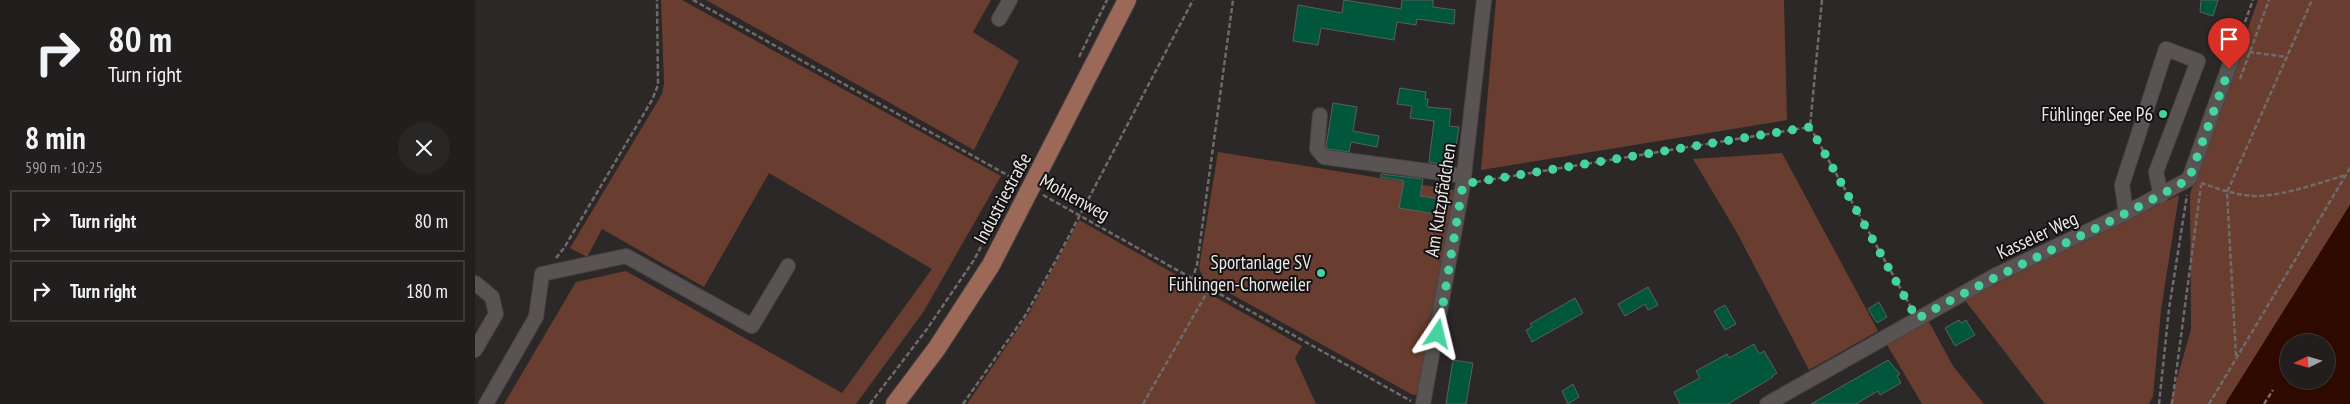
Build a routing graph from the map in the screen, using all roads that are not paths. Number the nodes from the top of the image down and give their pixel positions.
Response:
1 (1010, 0) edge
2 (1127, 0) edge
3 (1484, 0) edge
4 (999, 19) dead end
5 (2241, 34) road end
6 (1320, 115) dead end
7 (1464, 180) junction
8 (2161, 196) junction
9 (2126, 213) junction
10 (788, 266) dead end
11 (475, 283) edge
12 (475, 350) edge
13 (485, 404) edge
14 (895, 404) edge
15 (1423, 404) edge
16 (1767, 404) edge

1 - 4 street
2 - 14 main road, Industriestraße
3 - 7 street, Am Kutzpfädchen
5 - 8 street, Kasseler Weg
6 - 7 street
7 - 15 street, Am Kutzpfädchen
8 - 9 street, Kasseler Weg
8 - 9 street
9 - 16 street, Kasseler Weg
10 - 13 street
11 - 12 street

